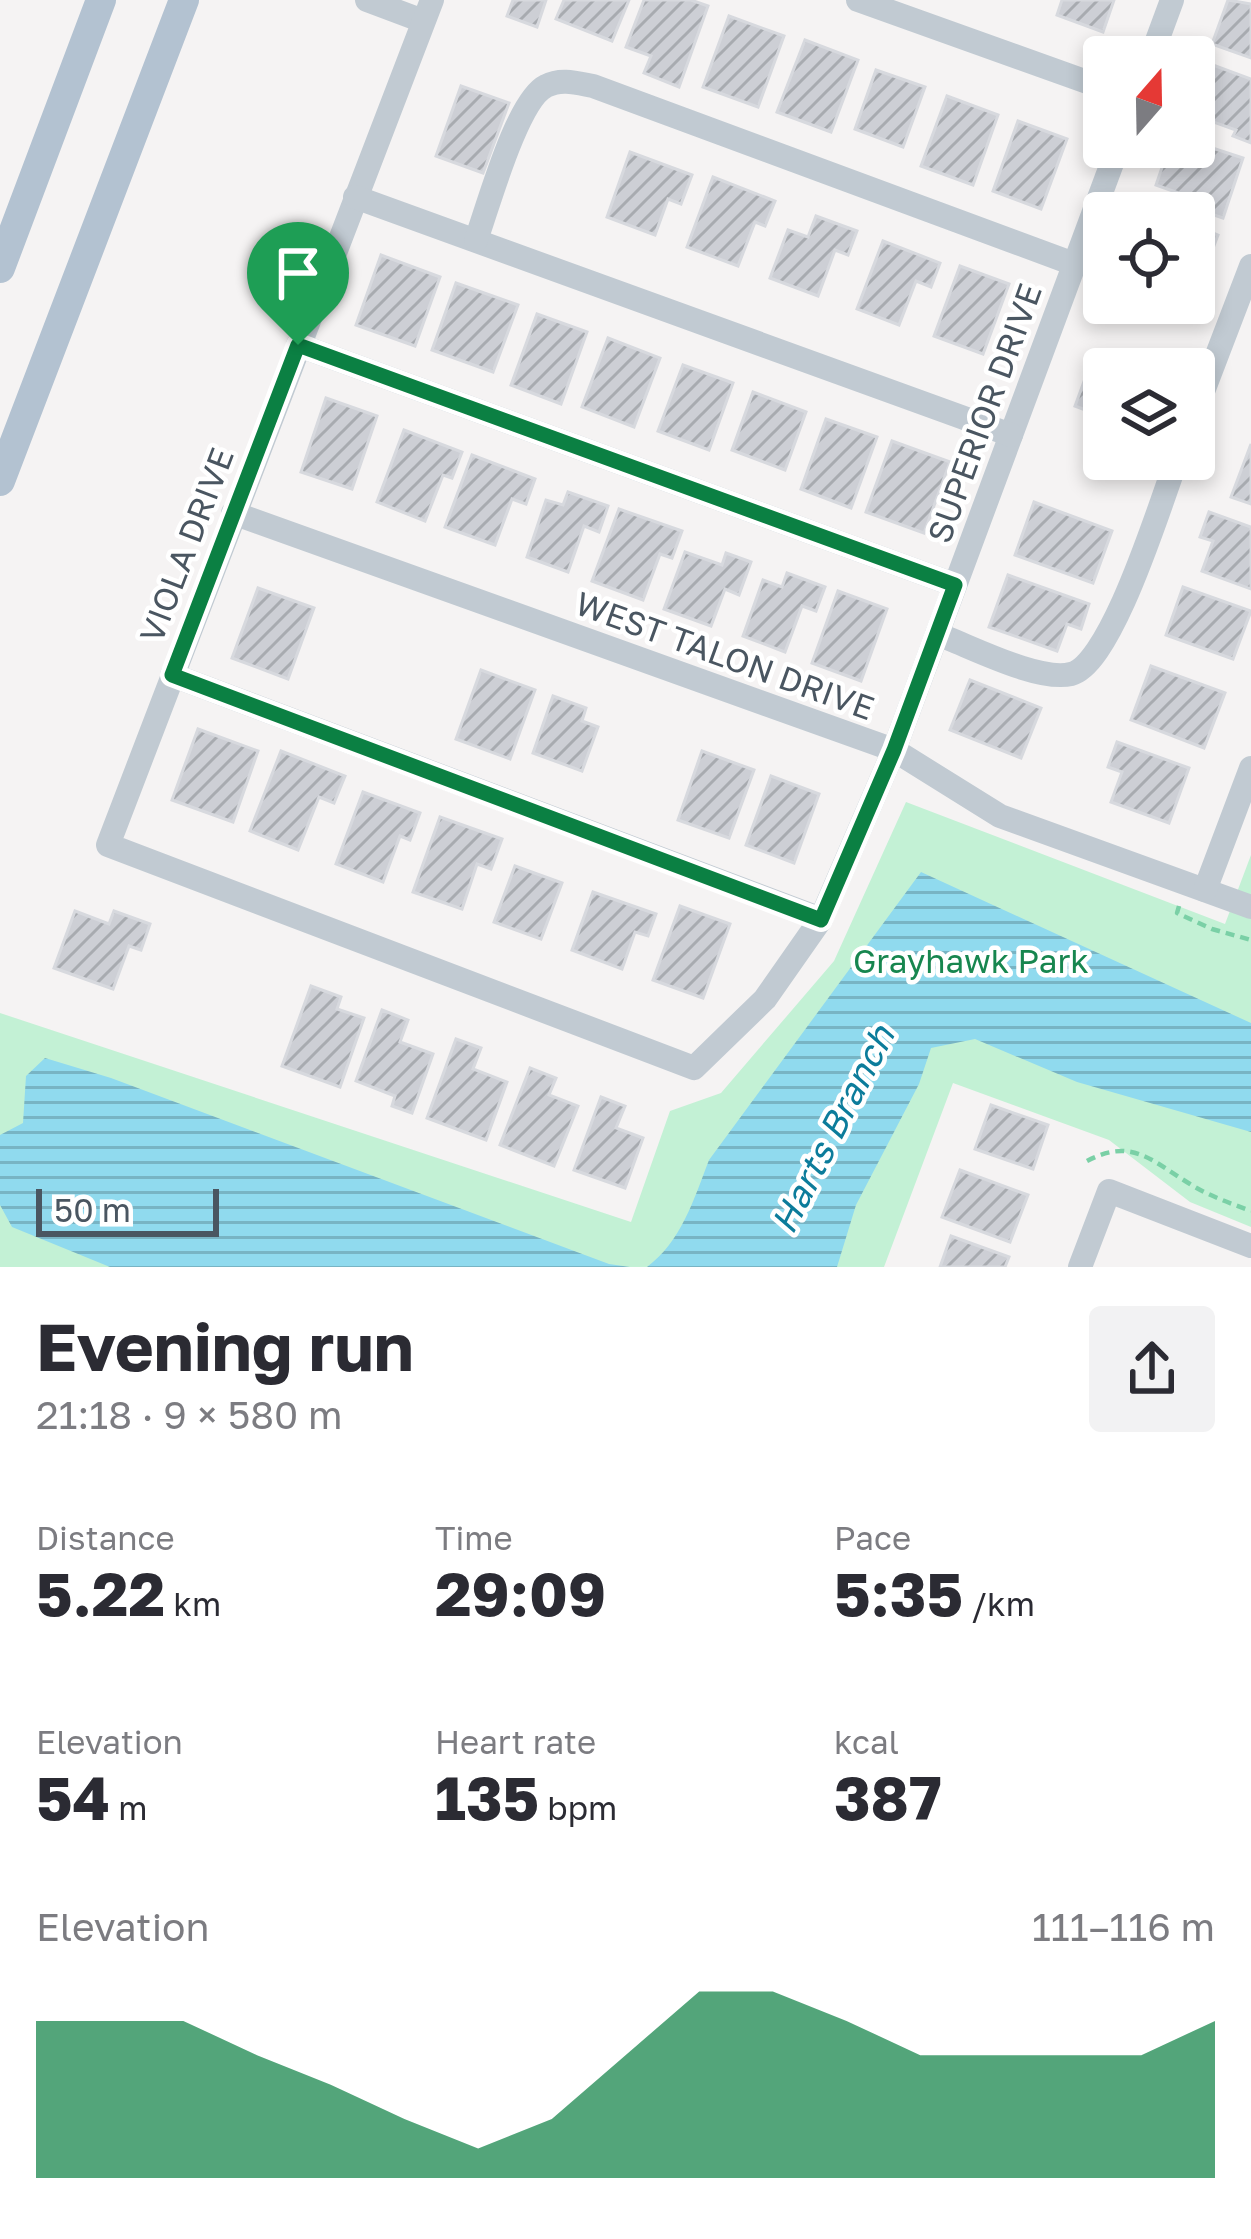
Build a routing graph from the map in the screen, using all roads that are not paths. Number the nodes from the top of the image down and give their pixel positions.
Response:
1 (101, 0) edge
2 (184, 0) edge
3 (367, 0) edge
4 (858, 0) edge
5 (1172, 0) edge
6 (428, 10) edge
7 (1159, 36) edge
8 (1083, 80) edge
9 (1110, 168) edge
10 (355, 196) junction
11 (476, 240) junction
12 (1074, 264) junction
13 (1251, 266) edge
14 (0, 268) edge
15 (298, 345) junction
16 (1215, 360) edge
17 (1011, 435) junction
18 (1169, 480) edge
19 (0, 481) edge
20 (233, 513) junction
21 (955, 585) junction
22 (937, 634) junction
23 (172, 675) junction
24 (894, 750) junction
25 (1251, 768) edge
26 (1196, 887) junction
27 (1251, 907) edge
28 (821, 920) junction
29 (694, 1068) joint
30 (1251, 1246) edge
31 (1080, 1267) edge

1 - 14 main road
2 - 19 main road
3 - 6 street
4 - 8 street
5 - 7 street
6 - 10 street, VIOLA DRIVE
9 - 12 street, SUPERIOR DRIVE
10 - 11 street
10 - 15 street, VIOLA DRIVE
11 - 12 street
11 - 17 street
12 - 17 street, SUPERIOR DRIVE
13 - 16 street
15 - 20 street, VIOLA DRIVE
15 - 21 street
17 - 21 street, SUPERIOR DRIVE
18 - 22 street
20 - 23 street, VIOLA DRIVE
20 - 24 street, WEST TALON DRIVE
21 - 22 street, SUPERIOR DRIVE
22 - 24 street, SUPERIOR DRIVE
23 - 28 street
23 - 29 street, VIOLA DRIVE
24 - 26 street, WEST TALON DRIVE
24 - 28 street, SUPERIOR DRIVE
25 - 26 street
26 - 27 street, WEST TALON DRIVE
28 - 29 street, SUPERIOR DRIVE
30 - 31 street

